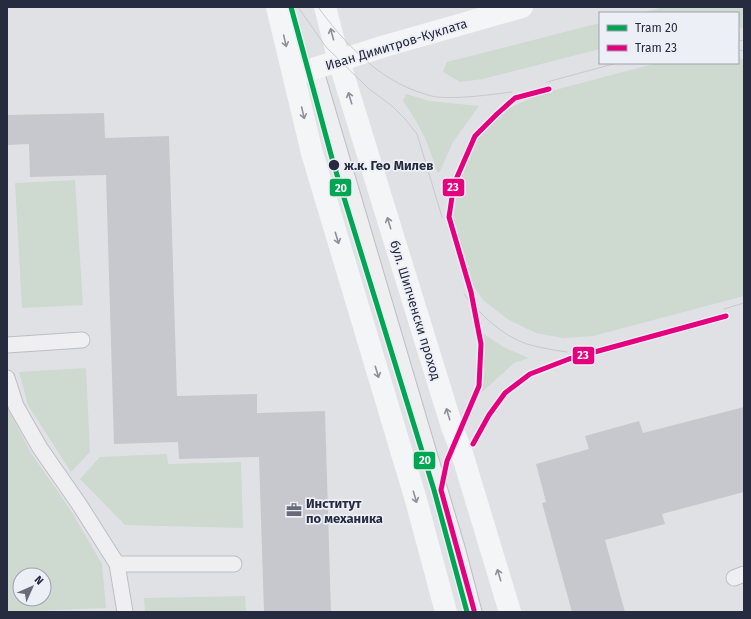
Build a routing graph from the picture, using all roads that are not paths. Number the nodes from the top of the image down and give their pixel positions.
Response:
1 (277, 7) edge
2 (324, 7) edge
3 (522, 7) edge
4 (339, 60) junction
5 (315, 68) junction
6 (294, 75) junction
7 (82, 340) dead end
8 (7, 345) edge
9 (7, 378) edge
10 (116, 564) junction
11 (234, 564) dead end
12 (125, 612) edge
13 (446, 612) edge
14 (474, 612) edge
15 (510, 612) edge

1 -> 6 main road
4 -> 2 main road, бул. Шипченски проход
3 - 4 main road, Иван Димитров-Куклата
4 - 5 main road, Иван Димитров-Куклата
15 -> 4 main road, бул. Шипченски проход
5 - 6 main road, Иван Димитров-Куклата
5 - 14 lane
6 -> 13 main road
7 - 8 lane
9 - 10 lane
10 - 11 lane
10 - 12 lane

